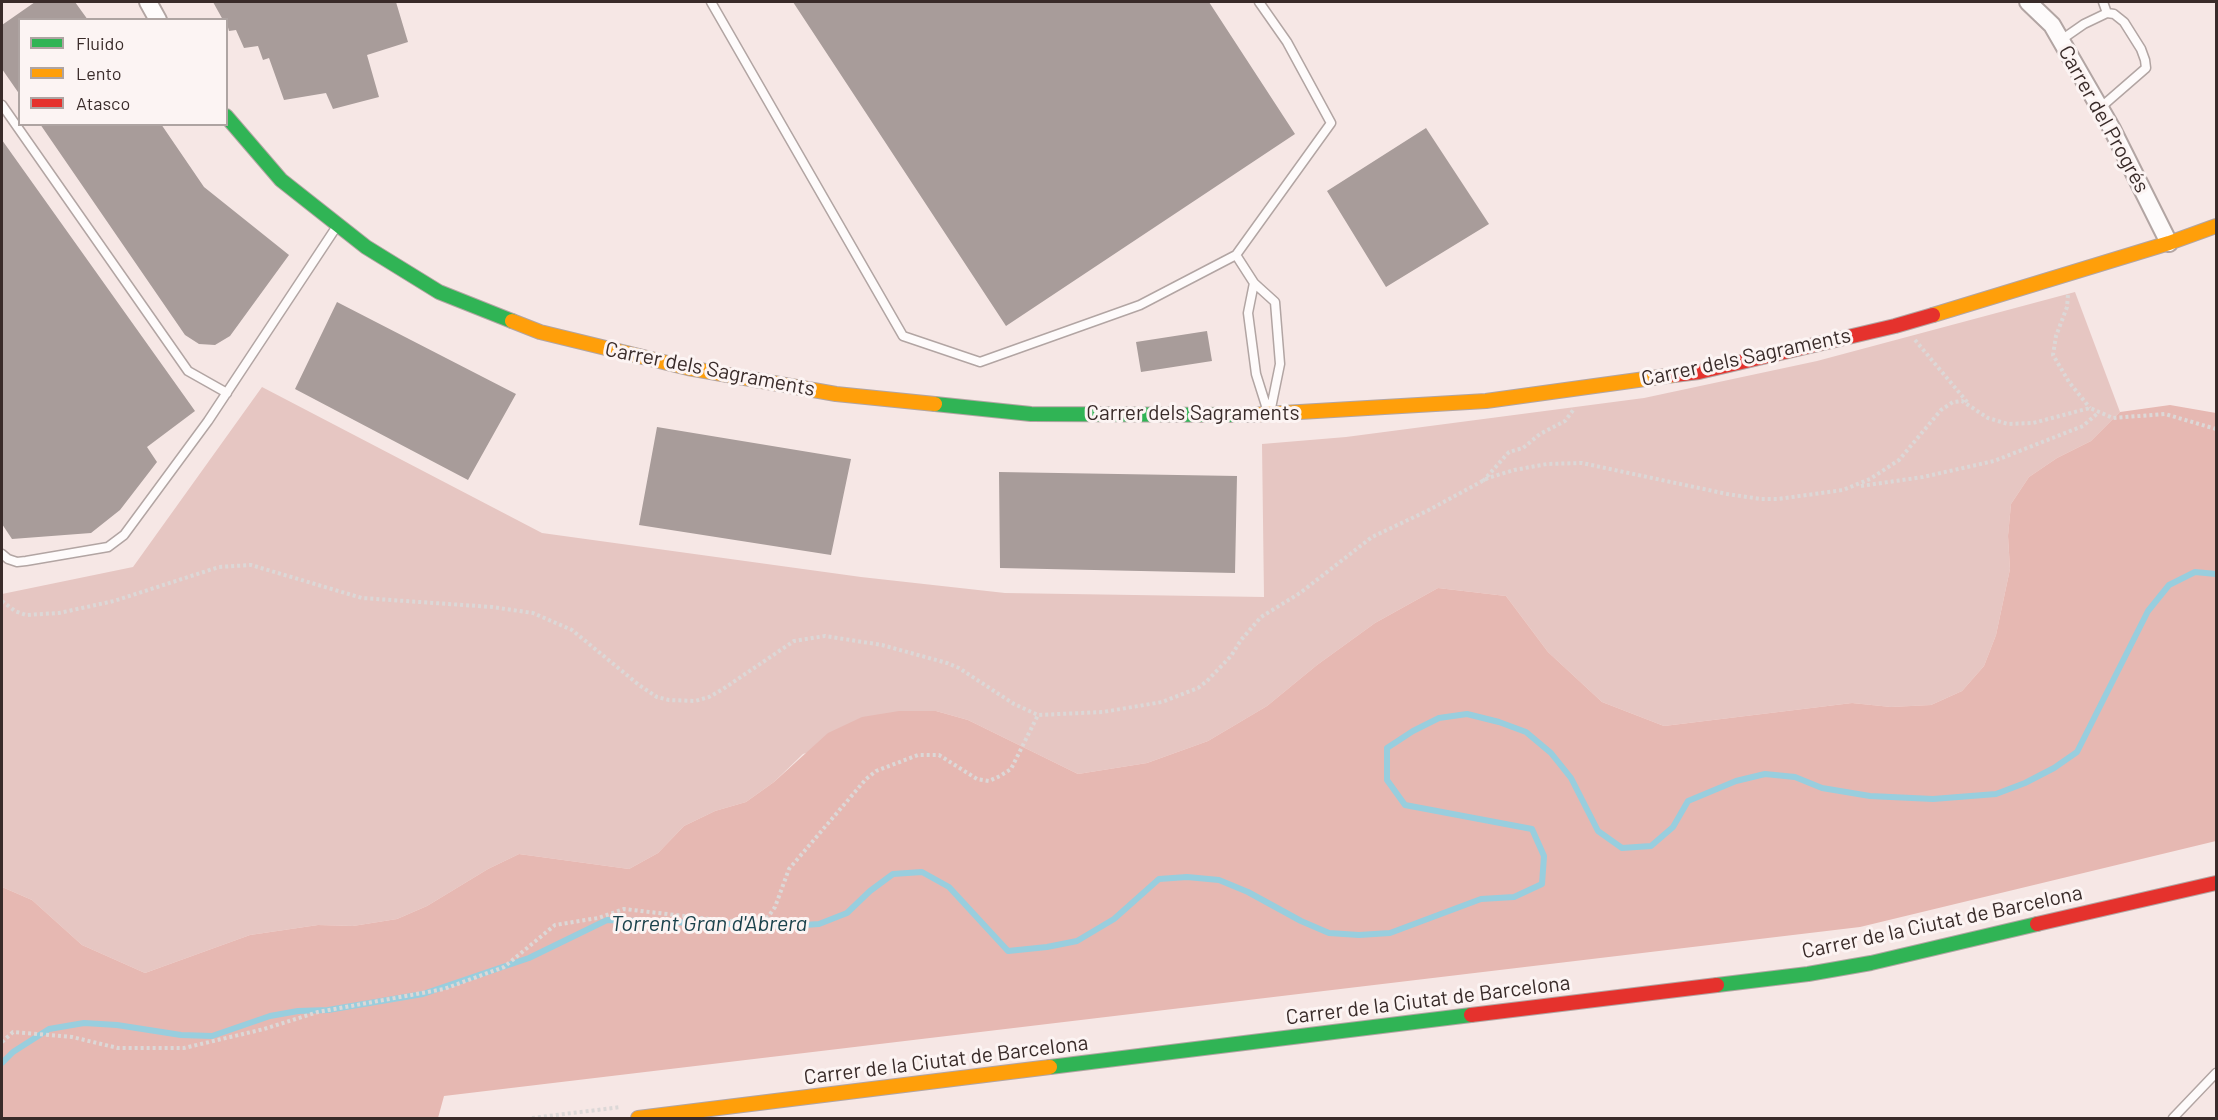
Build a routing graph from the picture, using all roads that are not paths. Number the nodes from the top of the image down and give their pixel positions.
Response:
1 (148, 2) edge
2 (711, 2) edge
3 (1259, 2) edge
4 (2028, 2) edge
5 (2103, 2) edge
6 (2107, 13) junction
7 (157, 18) edge
8 (2061, 40) junction
9 (2, 105) edge
10 (2100, 108) junction
11 (228, 118) edge
12 (337, 226) junction
13 (2217, 226) edge
14 (2169, 243) junction
15 (1236, 255) junction
16 (1254, 283) junction
17 (227, 393) junction
18 (1269, 415) junction
19 (2, 554) edge
20 (2217, 883) edge
21 (2217, 1073) edge
22 (700, 1115) edge
23 (638, 1119) edge
24 (2173, 1119) edge

1 - 7 street
2 - 15 lane
3 - 15 lane
4 - 8 street, Carrer del Progrés
5 - 6 lane
6 - 8 lane
6 - 10 lane
8 - 10 street, Carrer del Progrés
9 - 17 lane
10 - 14 street, Carrer del Progrés
11 - 12 street, Carrer dels Sagraments
12 - 17 lane
12 - 18 street, Carrer dels Sagraments
13 - 14 street, Carrer dels Sagraments
14 - 18 street, Carrer dels Sagraments
15 - 16 lane
16 - 18 lane
16 - 18 lane
17 - 19 lane
20 - 22 street, Carrer de la Ciutat de Barcelona
21 - 24 lane
22 - 23 street, Carrer de la Ciutat de Barcelona

